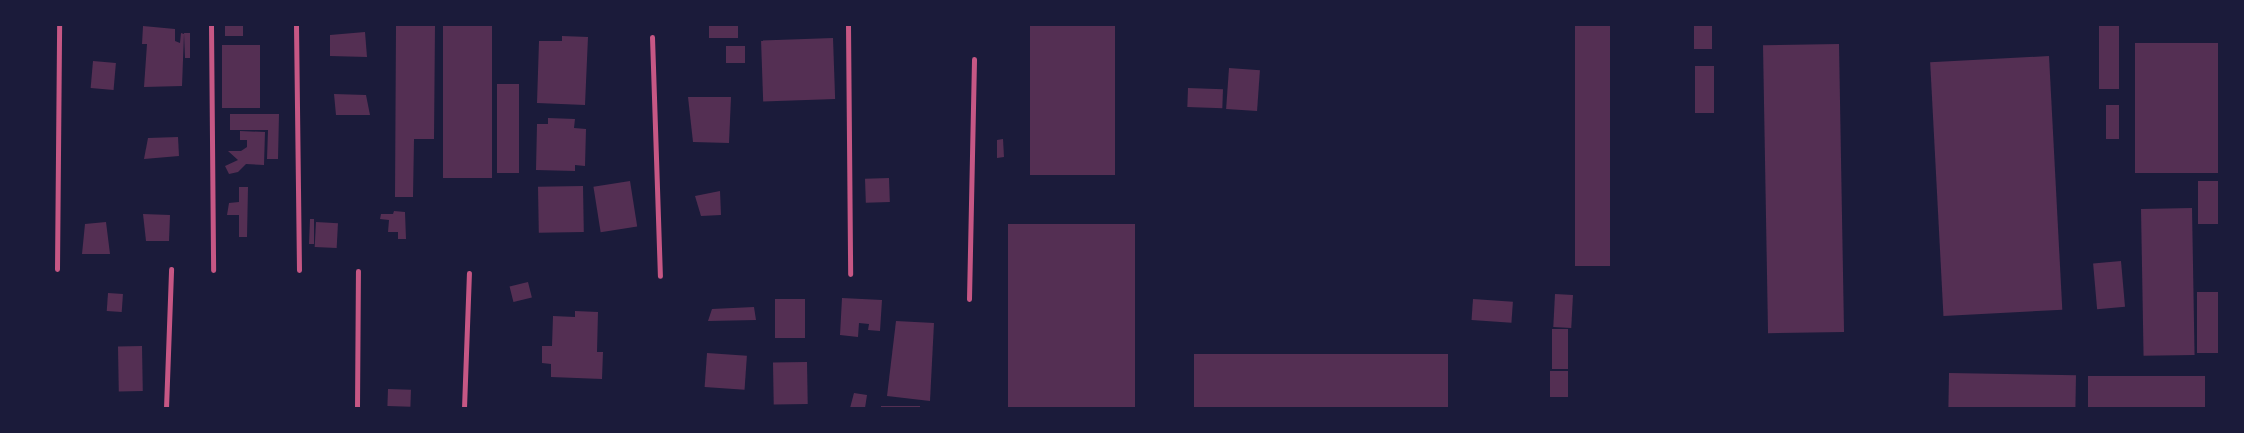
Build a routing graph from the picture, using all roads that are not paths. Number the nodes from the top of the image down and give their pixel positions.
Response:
1 (59, 25) edge
2 (211, 25) edge
3 (296, 25) edge
4 (848, 25) edge
5 (652, 37) dead end
6 (974, 60) dead end
7 (57, 269) dead end
8 (171, 269) dead end
9 (213, 270) dead end
10 (299, 270) dead end
11 (358, 271) dead end
12 (469, 272) dead end
13 (850, 274) dead end
14 (660, 276) dead end
15 (969, 299) dead end
16 (166, 408) edge
17 (357, 408) edge
18 (464, 408) edge

1 - 7 street
2 - 9 street
3 - 10 street
4 - 13 street
5 - 14 street
6 - 15 street
8 - 16 street
11 - 17 street
12 - 18 street

